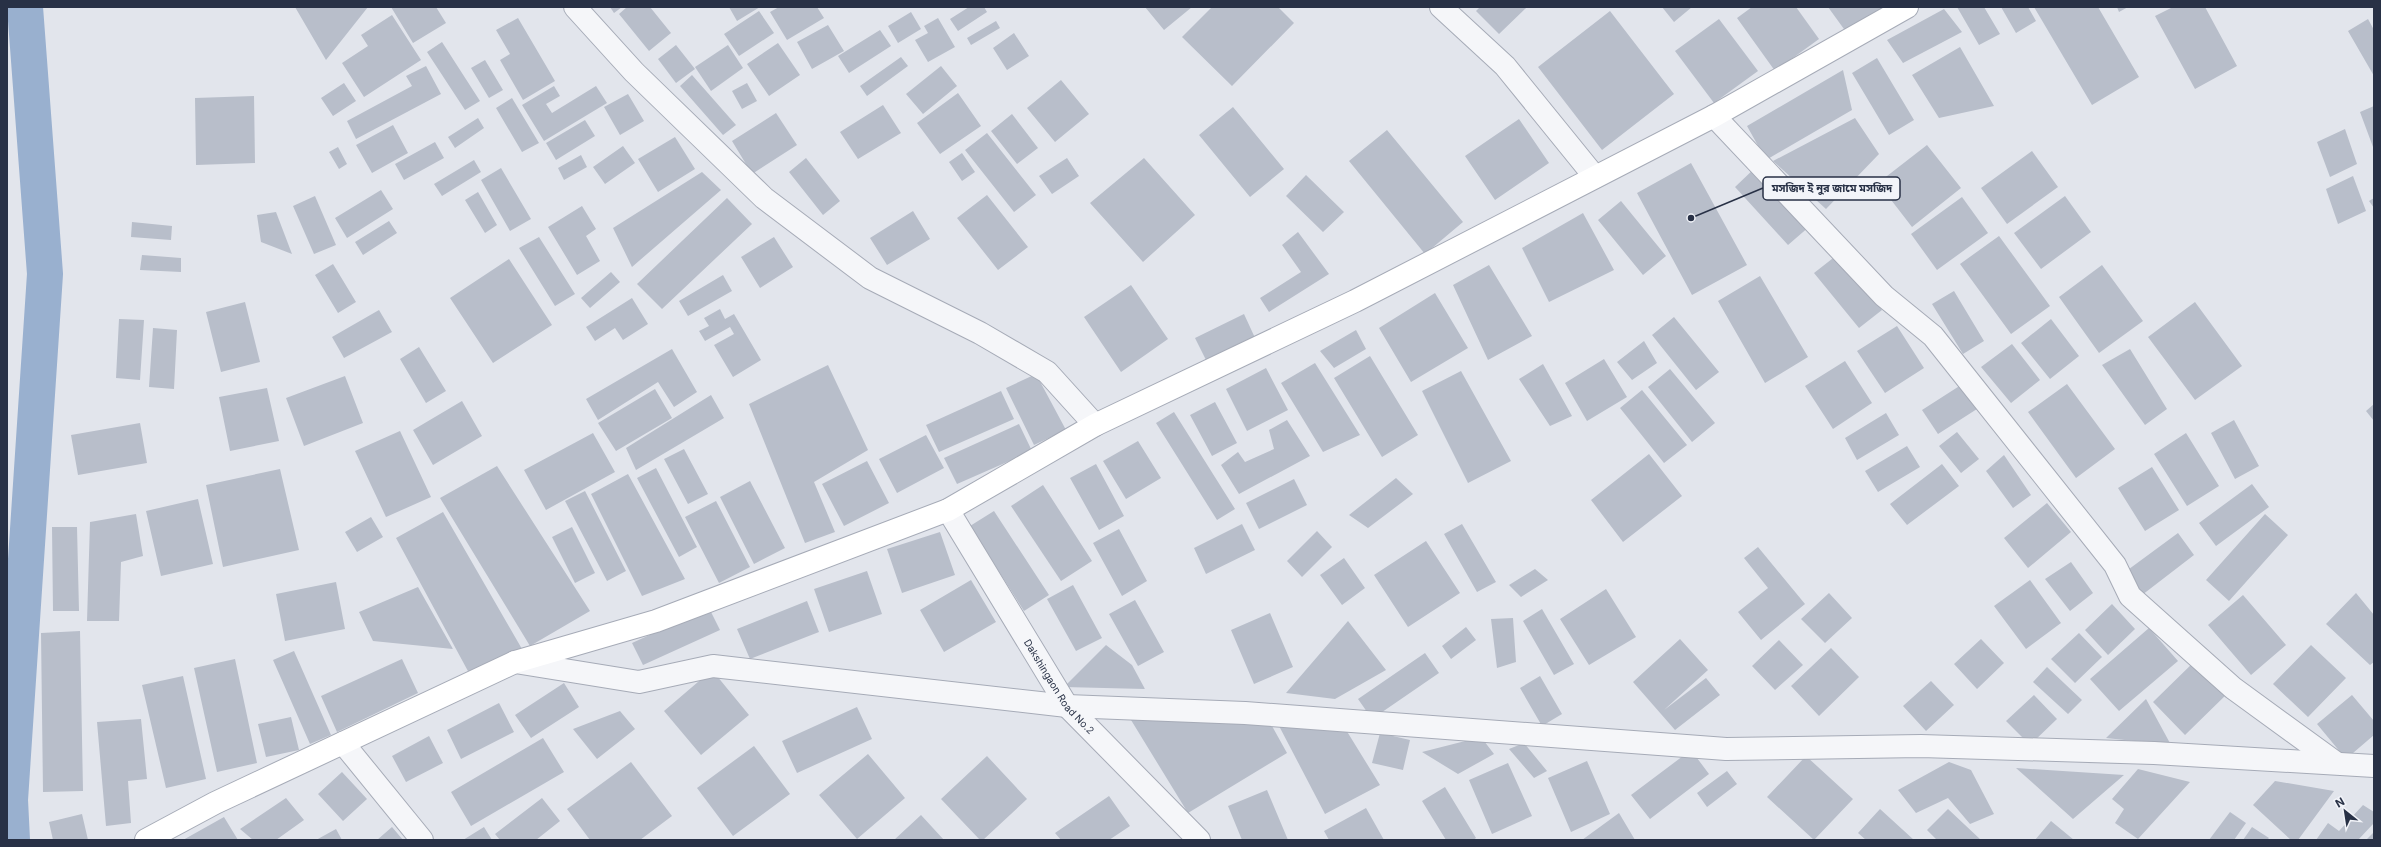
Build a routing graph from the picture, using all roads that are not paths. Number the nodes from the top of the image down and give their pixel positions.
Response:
1 (575, 7) edge
2 (1441, 7) edge
3 (1907, 7) edge
4 (1714, 116) junction
5 (1594, 177) junction
6 (1095, 425) junction
7 (948, 510) junction
8 (515, 662) junction
9 (1068, 706) junction
10 (343, 743) junction
11 (2336, 763) junction
12 (2374, 766) edge
13 (146, 840) edge
14 (422, 840) edge
15 (1199, 840) edge

1 - 6 street
2 - 5 street
3 - 4 street
4 - 5 street
4 - 11 street
5 - 6 street
6 - 7 street
7 - 8 street
7 - 9 street, Dakshingaon Road No.2
8 - 9 street
8 - 10 street
9 - 11 street
9 - 15 street, Dakshingaon Road No.2
10 - 13 street
10 - 14 street
11 - 12 street

